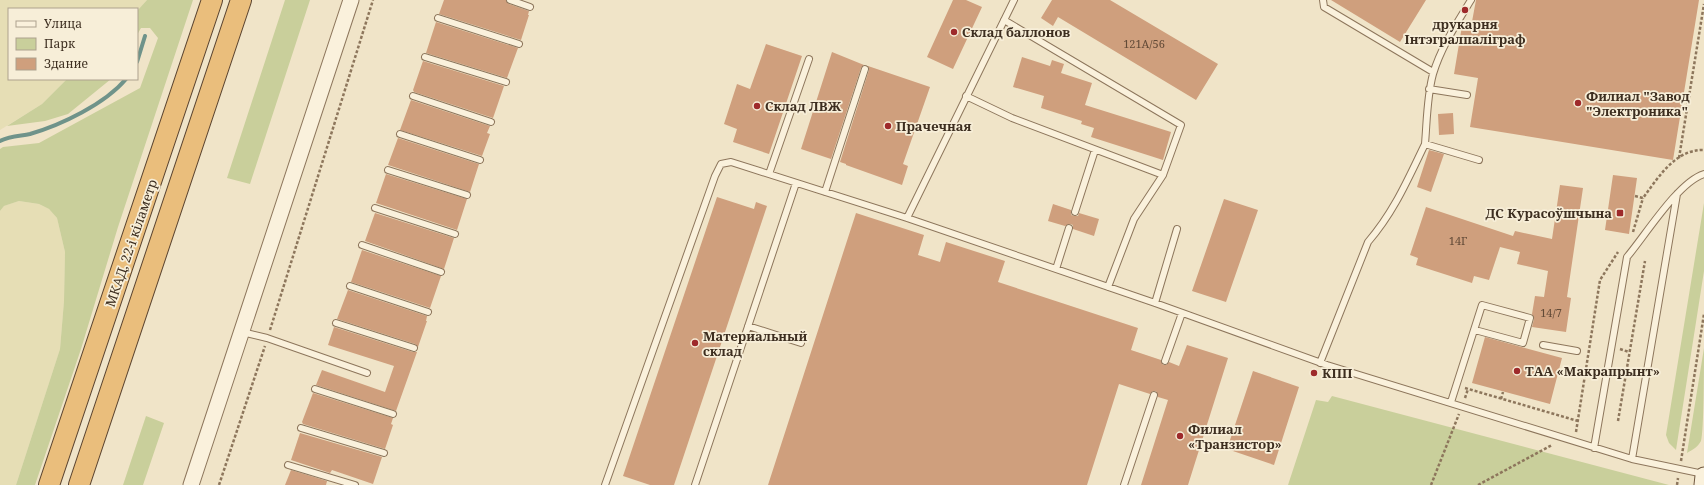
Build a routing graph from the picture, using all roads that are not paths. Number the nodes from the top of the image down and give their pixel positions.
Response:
1 (212, 0) edge
2 (241, 0) edge
3 (351, 0) edge
4 (510, 0) edge
5 (1014, 0) edge
6 (1323, 0) edge
7 (1471, 0) edge
8 (530, 7) dead end
9 (438, 18) dead end
10 (1004, 20) junction
11 (519, 44) dead end
12 (425, 57) dead end
13 (809, 59) dead end
14 (866, 69) dead end
15 (1434, 72) junction
16 (506, 82) dead end
17 (1430, 89) junction
18 (1467, 95) dead end
19 (413, 96) dead end
20 (966, 96) junction
21 (492, 122) dead end
22 (400, 134) dead end
23 (1425, 144) junction
24 (1095, 150) junction
25 (480, 160) dead end
26 (1479, 160) dead end
27 (388, 170) dead end
28 (769, 174) junction
29 (1704, 174) edge
30 (1163, 175) junction
31 (796, 182) junction
32 (826, 192) junction
33 (1677, 192) junction
34 (467, 195) dead end
35 (375, 208) dead end
36 (1075, 212) dead end
37 (907, 218) junction
38 (1069, 228) dead end
39 (1177, 229) dead end
40 (454, 234) dead end
41 (362, 245) dead end
42 (1056, 269) junction
43 (441, 272) dead end
44 (350, 286) dead end
45 (1108, 287) junction
46 (1155, 303) junction
47 (428, 312) dead end
48 (1182, 313) junction
49 (336, 323) dead end
50 (748, 326) junction
51 (1475, 330) junction
52 (242, 332) junction
53 (801, 343) dead end
54 (1543, 345) dead end
55 (414, 348) dead end
56 (1577, 351) dead end
57 (1165, 361) dead end
58 (1320, 363) junction
59 (367, 373) dead end
60 (315, 389) dead end
61 (1154, 395) dead end
62 (1451, 402) junction
63 (393, 414) dead end
64 (301, 428) dead end
65 (1594, 448) junction
66 (384, 452) dead end
67 (1632, 459) junction
68 (288, 465) dead end
69 (1704, 475) edge
70 (49, 485) edge
71 (79, 485) edge
72 (191, 485) edge
73 (355, 485) edge
74 (605, 485) edge
75 (695, 485) edge
76 (1124, 485) edge
77 (1703, 485) edge

1 - 70 highway, МКАД, 22-і кіламетр
2 - 71 highway, МКАД, 22-і кіламетр
3 - 52 street
4 - 8 lane
5 - 10 lane
6 - 15 lane
7 - 15 lane
9 - 11 lane
10 - 20 lane
10 - 30 lane
12 - 16 lane
13 - 28 lane
14 - 32 lane
15 - 17 lane
17 - 18 lane
17 - 23 lane
19 - 21 lane
20 - 24 lane
20 - 37 lane
22 - 25 lane
23 - 26 lane
23 - 58 lane
24 - 30 lane
24 - 36 lane
27 - 34 lane
28 - 31 lane
28 - 74 lane
29 - 33 lane
30 - 45 lane
31 - 32 lane
31 - 50 lane
32 - 37 lane
33 - 65 lane
33 - 67 lane
35 - 40 lane
37 - 42 lane
38 - 42 lane
39 - 46 lane
41 - 43 lane
42 - 45 lane
44 - 47 lane
45 - 46 lane
46 - 48 lane
48 - 57 lane
48 - 58 lane
49 - 55 lane
50 - 53 lane
50 - 75 lane
51 - 51 lane
51 - 62 lane
52 - 59 lane
52 - 72 street
54 - 56 lane
58 - 62 lane
60 - 63 lane
61 - 76 lane
62 - 65 lane
64 - 66 lane
65 - 67 lane
67 - 69 lane
68 - 73 lane
69 - 77 main road

